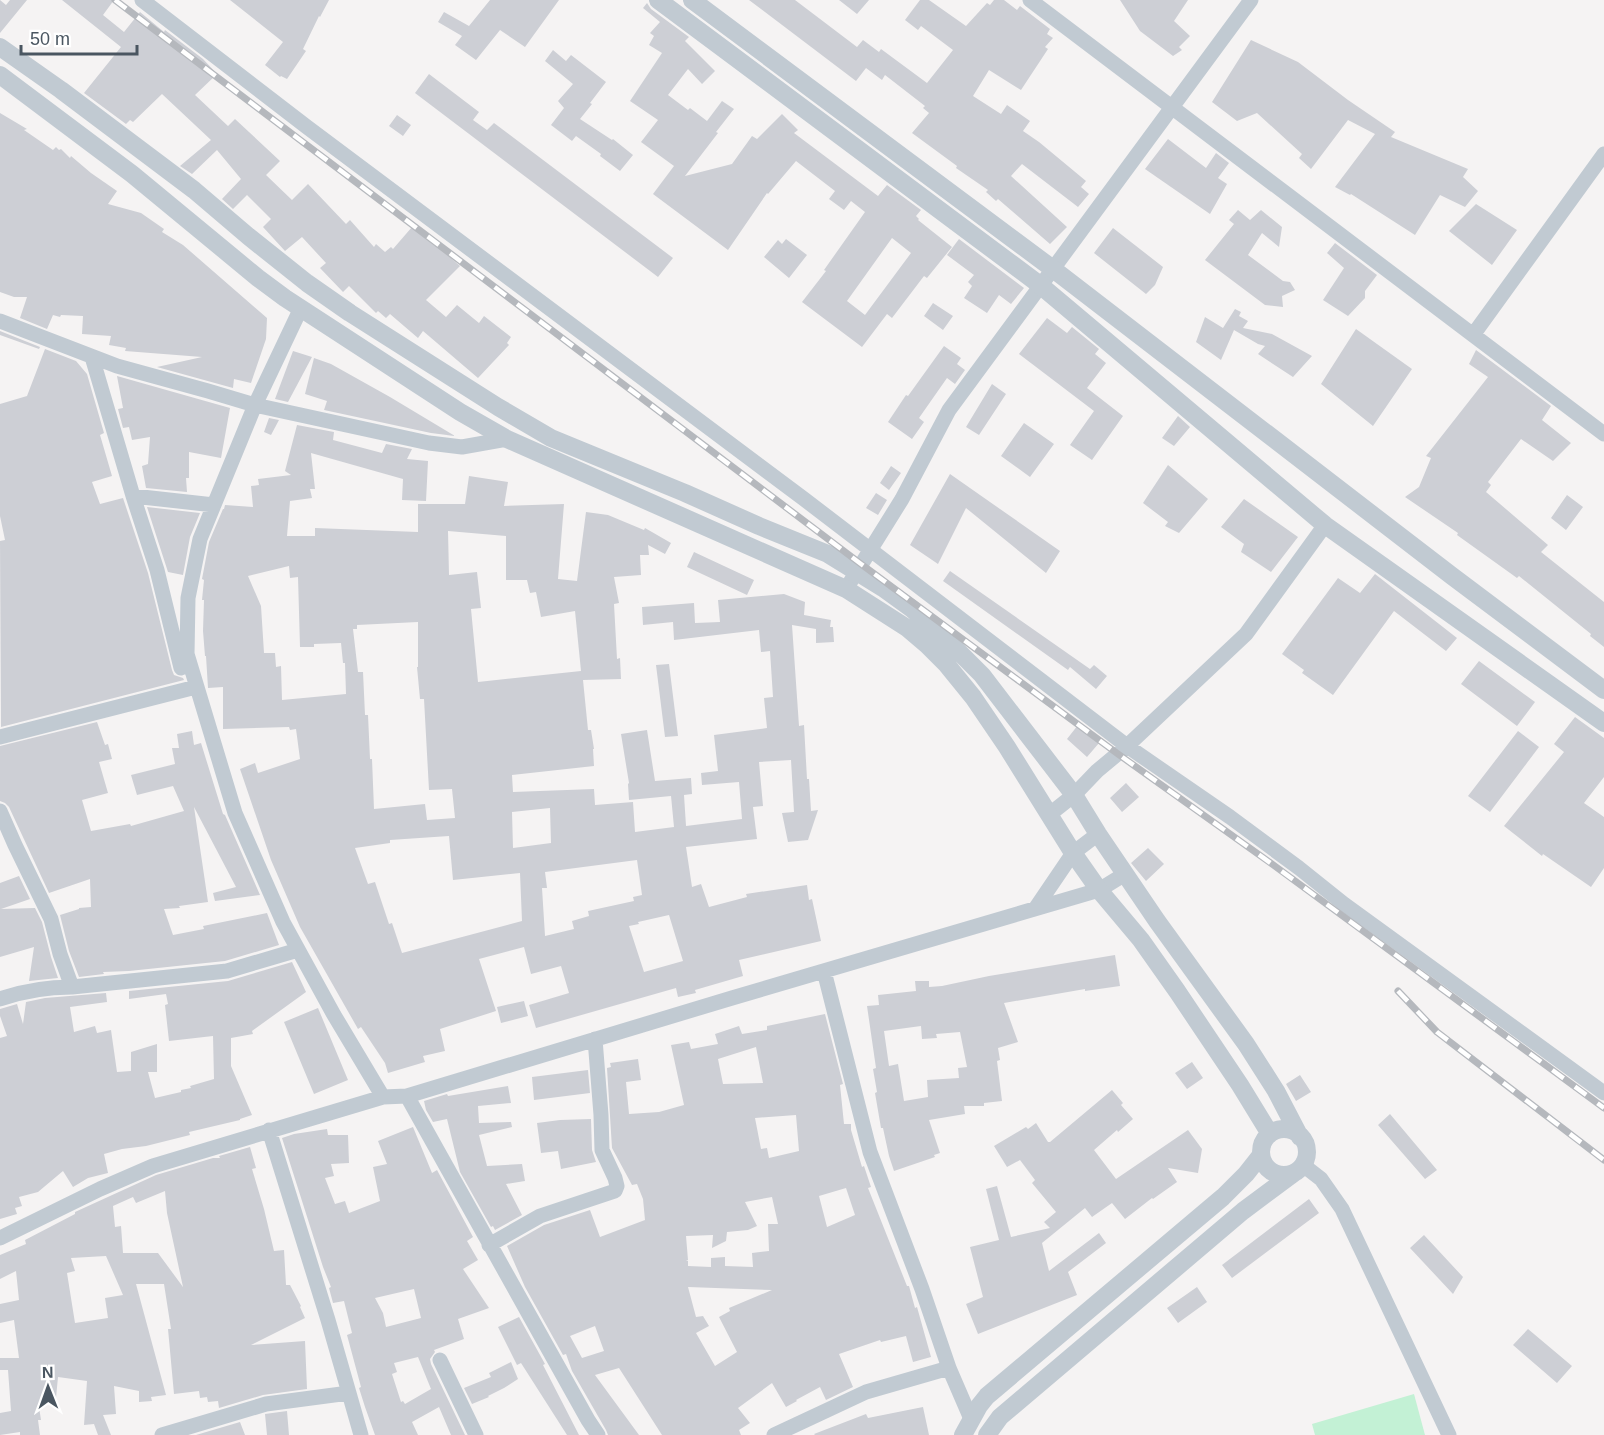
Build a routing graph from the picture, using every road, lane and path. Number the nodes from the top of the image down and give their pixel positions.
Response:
1 (142, 0) edge
2 (658, 0) edge
3 (692, 0) edge
4 (1030, 0) edge
5 (1251, 0) edge
6 (0, 47) edge
7 (0, 75) edge
8 (1172, 107) junction
9 (1604, 154) edge
10 (1053, 268) junction
11 (1040, 285) junction
12 (301, 308) junction
13 (0, 321) edge
14 (1473, 335) junction
15 (92, 357) junction
16 (255, 405) junction
17 (1604, 434) edge
18 (507, 439) junction
19 (133, 496) junction
20 (214, 506) junction
21 (1325, 525) junction
22 (870, 550) junction
23 (857, 572) junction
24 (846, 589) junction
25 (192, 689) junction
26 (1604, 690) edge
27 (1604, 723) edge
28 (0, 737) edge
29 (1127, 746) junction
30 (1074, 795) junction
31 (0, 811) edge
32 (1050, 814) junction
33 (1098, 834) junction
34 (1073, 853) junction
35 (1125, 874) junction
36 (1099, 890) junction
37 (1035, 909) junction
38 (298, 951) junction
39 (824, 971) junction
40 (72, 987) junction
41 (0, 999) edge
42 (595, 1039) junction
43 (1604, 1093) edge
44 (407, 1096) junction
45 (382, 1097) junction
46 (269, 1130) junction
47 (1270, 1134) junction
48 (1300, 1137) junction
49 (1261, 1155) junction
50 (1298, 1169) junction
51 (0, 1238) edge
52 (489, 1245) junction
53 (440, 1360) dead end
54 (949, 1368) junction
55 (349, 1393) junction
56 (967, 1427) edge
57 (162, 1435) edge
58 (361, 1435) edge
59 (476, 1435) edge
60 (598, 1435) edge
61 (774, 1435) edge
62 (987, 1435) edge
63 (1449, 1435) edge

1 - 22 street
2 - 11 street
3 - 10 street
4 - 8 street
5 - 8 street
6 - 23 street
7 - 12 street
8 - 10 street
8 - 14 street
9 - 14 street
10 - 11 street
10 - 26 street
11 - 21 street
11 - 22 street
12 - 16 street
12 - 18 street
13 - 15 street
14 - 17 street
15 - 16 street
15 - 19 street
16 - 18 street
16 - 20 street
18 - 24 street
19 - 20 street
19 - 25 street
20 - 25 street
21 - 27 street
21 - 29 street
22 - 23 street
22 - 29 street
23 - 24 street
23 - 30 street
24 - 32 street
25 - 28 street
25 - 38 street
29 - 30 street
29 - 43 street
30 - 32 street
30 - 33 street
31 - 40 street
32 - 34 street
33 - 34 street
33 - 35 street
34 - 36 street
34 - 37 street
35 - 36 street
35 - 48 street
36 - 37 street
36 - 47 street
37 - 39 street
38 - 40 street
38 - 45 street
39 - 42 street
39 - 54 street
40 - 41 street
42 - 44 street
42 - 52 street
44 - 45 street
44 - 52 street
45 - 46 street
46 - 51 street
46 - 55 street
47 - 48 street
47 - 49 street
48 - 50 street
49 - 50 street
49 - 56 street
50 - 62 street
50 - 63 street
52 - 60 street
53 - 59 street
54 - 56 street
54 - 61 street
55 - 57 street
55 - 58 street

